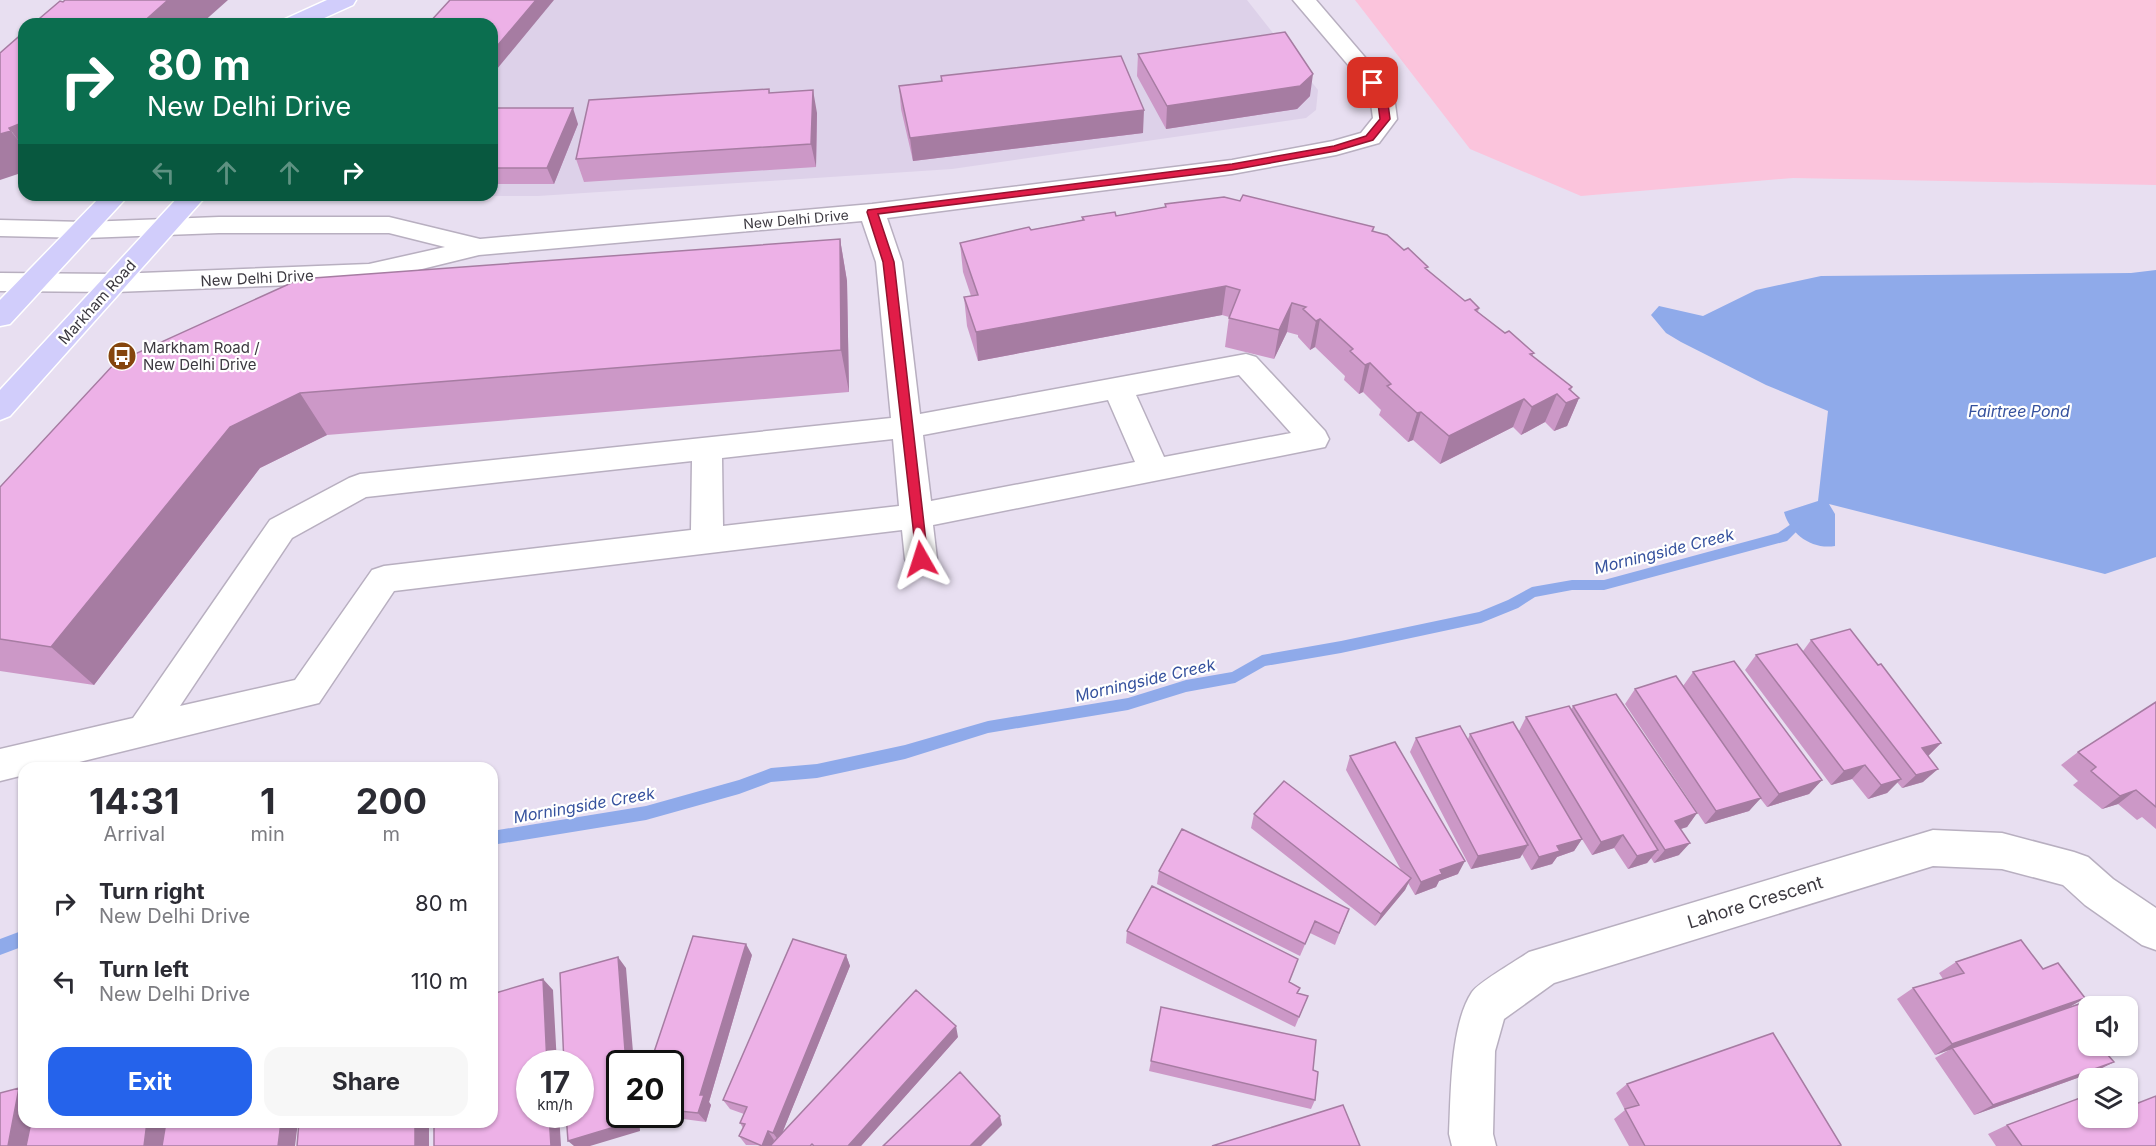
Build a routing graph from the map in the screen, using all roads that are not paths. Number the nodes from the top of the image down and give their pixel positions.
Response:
1 (345, 0) edge
2 (352, 0) edge
3 (1304, 0) edge
4 (306, 18) edge
5 (350, 18) edge
6 (111, 201) edge
7 (188, 201) edge
8 (872, 212) junction
9 (0, 228) edge
10 (163, 228) junction
11 (85, 230) junction
12 (479, 247) junction
13 (0, 282) edge
14 (33, 282) junction
15 (115, 283) junction
16 (0, 317) edge
17 (1118, 388) junction
18 (0, 409) edge
19 (907, 427) junction
20 (707, 448) junction
21 (1154, 470) junction
22 (917, 516) junction
23 (707, 541) junction
24 (921, 559) dead end
25 (144, 731) junction
26 (0, 765) edge
27 (2156, 931) edge
28 (1474, 1146) edge

1 - 4 main road
2 - 5 main road
3 - 8 street, New Delhi Drive
6 - 11 main road
7 - 10 main road, Markham Road
8 - 12 street, New Delhi Drive
8 - 19 street
9 - 11 street, New Delhi Drive
10 - 11 street, New Delhi Drive
10 - 12 street, New Delhi Drive
10 - 15 main road, Markham Road
11 - 14 main road
12 - 15 street, New Delhi Drive
13 - 14 street, New Delhi Drive
14 - 15 street, New Delhi Drive
14 - 16 main road
15 - 18 main road, Markham Road
17 - 19 street
17 - 21 street
17 - 21 street
19 - 20 street
19 - 22 street
20 - 23 street
20 - 25 street
21 - 22 street
22 - 23 street
22 - 24 street
23 - 25 street
25 - 26 street
27 - 28 street, Lahore Crescent

